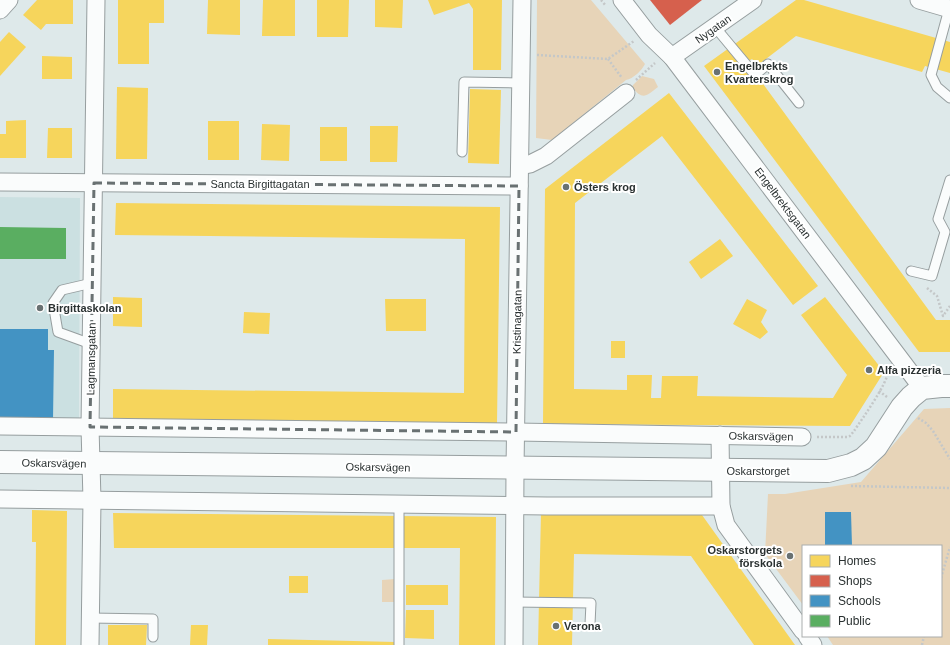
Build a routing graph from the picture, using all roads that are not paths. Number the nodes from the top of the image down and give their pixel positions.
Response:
1 (9, 0) edge
2 (96, 0) edge
3 (522, 0) edge
4 (622, 0) edge
5 (753, 0) edge
6 (919, 0) edge
7 (949, 9) edge
8 (0, 10) edge
9 (715, 27) junction
10 (672, 57) junction
11 (521, 83) junction
12 (627, 89) road end
13 (950, 99) edge
14 (799, 103) dead end
15 (462, 152) dead end
16 (520, 166) junction
17 (950, 180) edge
18 (0, 182) edge
19 (94, 183) junction
20 (519, 186) junction
21 (911, 271) road end
22 (92, 283) junction
23 (91, 344) junction
24 (950, 386) edge
25 (922, 388) junction
26 (0, 426) edge
27 (90, 427) junction
28 (516, 432) junction
29 (720, 435) junction
30 (802, 437) road end
31 (0, 462) edge
32 (91, 463) junction
33 (515, 468) junction
34 (720, 470) junction
35 (0, 498) edge
36 (92, 500) junction
37 (399, 504) junction
38 (515, 505) junction
39 (720, 506) junction
40 (514, 602) junction
41 (90, 618) junction
42 (590, 624) dead end
43 (802, 630) edge
44 (153, 637) dead end
45 (90, 645) edge
46 (399, 645) edge
47 (514, 645) edge

1 - 8 street
2 - 19 street, Lagmansgatan
3 - 11 street, Kristinagatan
4 - 10 street, Engelbrektsgatan
5 - 9 street, Nygatan
6 - 7 street
7 - 13 lane
9 - 10 street, Nygatan
9 - 14 lane
10 - 25 street, Engelbrektsgatan
11 - 15 lane
11 - 16 street, Kristinagatan
12 - 16 street
16 - 20 street, Kristinagatan
17 - 21 lane
18 - 19 street, Sancta Birgittagatan
19 - 20 street, Sancta Birgittagatan
19 - 22 street, Lagmansgatan
20 - 28 street, Kristinagatan
22 - 23 street, Lagmansgatan
22 - 23 lane
23 - 27 street, Lagmansgatan
24 - 25 street
25 - 34 street, Oskarstorget
26 - 27 street, Oskarsvägen
27 - 28 street, Oskarsvägen
27 - 32 street, Lagmansgatan
28 - 29 street, Oskarsvägen
28 - 33 street, Kristinagatan
29 - 30 street, Oskarsvägen
29 - 34 street, Oskarsvägen
31 - 32 street, Oskarsvägen
32 - 33 street, Oskarsvägen
32 - 36 street, Lagmansgatan
33 - 34 street, Oskarsvägen
33 - 38 street, Kristinagatan
34 - 39 street, Oskarstorget
35 - 36 street
36 - 37 street
36 - 41 street, Lagmansgatan
37 - 38 street
37 - 46 lane
38 - 39 street
38 - 40 street, Kristinagatan
39 - 43 street, Oskarstorget
40 - 42 lane
40 - 47 street, Kristinagatan
41 - 44 lane
41 - 45 street, Lagmansgatan

